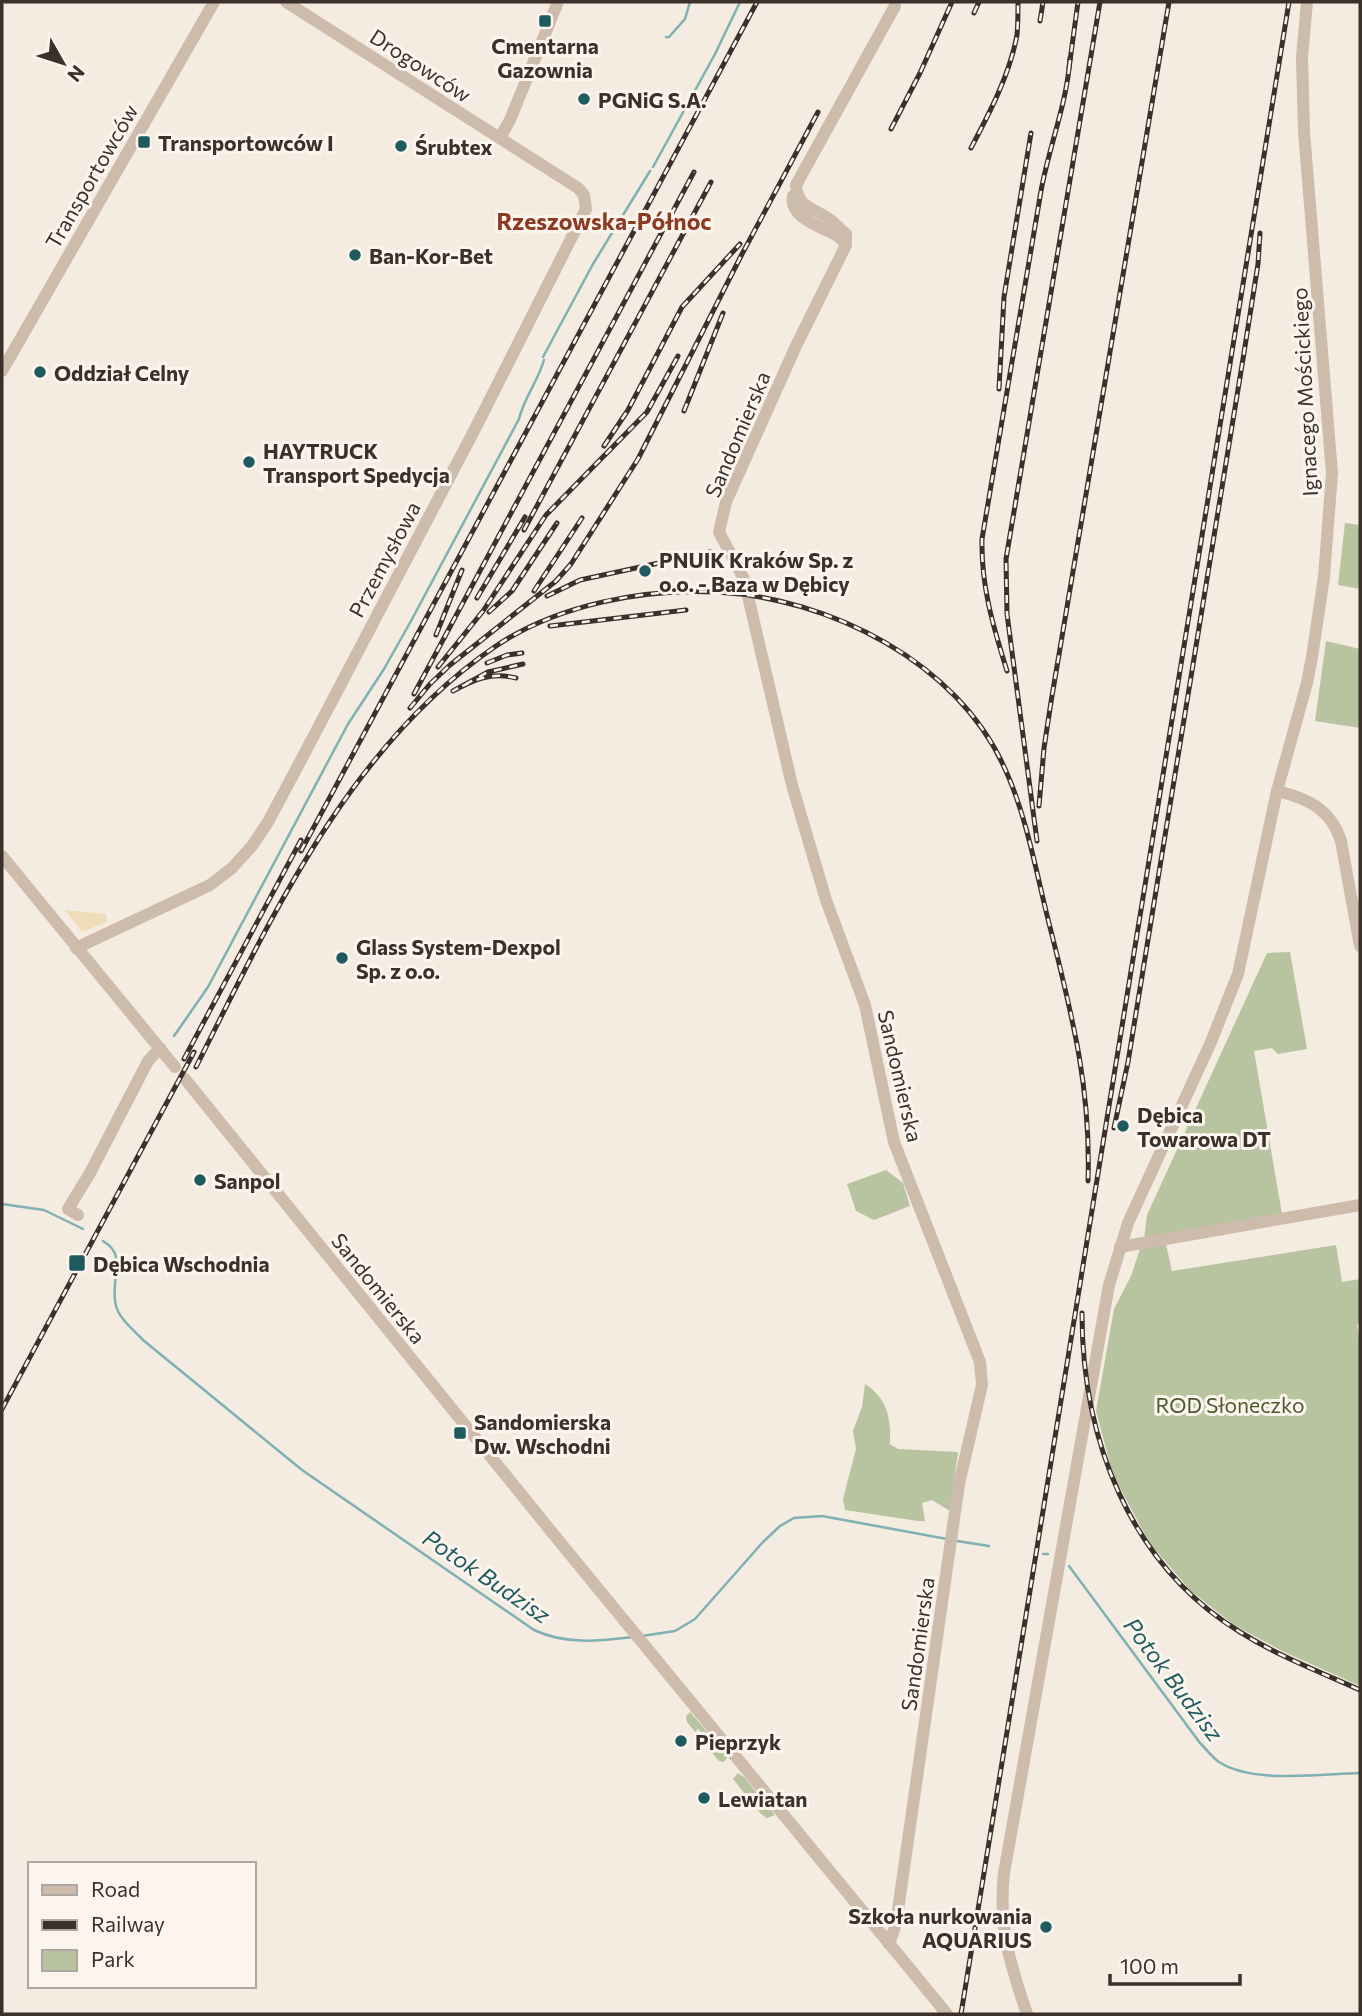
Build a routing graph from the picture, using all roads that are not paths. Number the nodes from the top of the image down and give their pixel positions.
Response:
1 (214, 2) edge
2 (286, 2) edge
3 (558, 2) edge
4 (1307, 2) edge
5 (895, 6) dead end
6 (500, 138) junction
7 (2, 371) edge
8 (1277, 791) junction
9 (2, 856) edge
10 (1360, 946) edge
11 (76, 948) junction
12 (160, 1048) junction
13 (175, 1067) dead end
14 (185, 1079) dead end
15 (1360, 1205) edge
16 (67, 1210) dead end
17 (1119, 1247) junction
18 (889, 1944) junction
19 (947, 2014) edge
20 (1027, 2014) edge

1 - 7 street, Transportowców
2 - 6 street, Drogowców
3 - 6 street
4 - 8 street, Ignacego Mościckiego
5 - 18 street, Sandomierska
6 - 11 street, Przemysłowa
8 - 10 street
8 - 17 street, Ignacego Mościckiego
9 - 11 street
11 - 12 street
12 - 13 street
12 - 16 street
14 - 18 street, Sandomierska
15 - 17 street
17 - 20 street, Ignacego Mościckiego
18 - 19 street, Sandomierska

